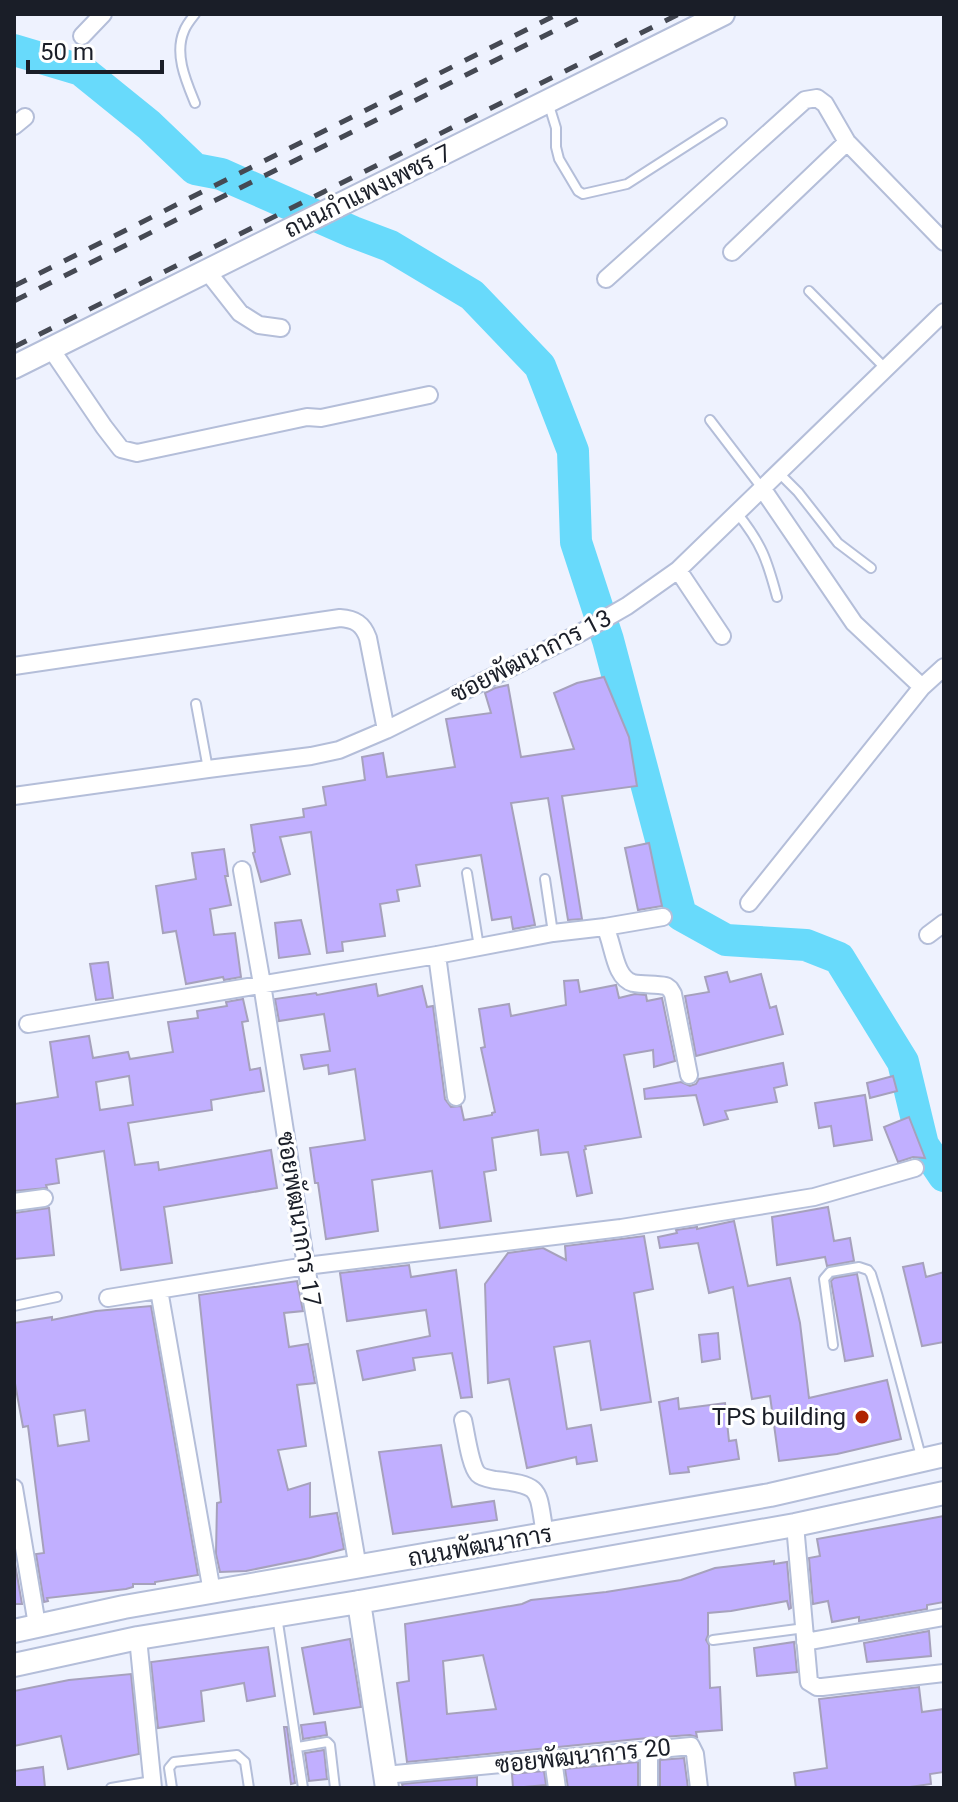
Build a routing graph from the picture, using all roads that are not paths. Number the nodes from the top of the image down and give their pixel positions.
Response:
1 (103, 14) edge
2 (195, 14) edge
3 (723, 14) edge
4 (82, 36) dead end
5 (548, 101) junction
6 (195, 103) dead end
7 (722, 123) dead end
8 (847, 142) junction
9 (944, 242) edge
10 (732, 252) dead end
11 (207, 271) junction
12 (606, 279) dead end
13 (809, 291) dead end
14 (944, 312) edge
15 (281, 328) dead end
16 (51, 349) junction
17 (14, 367) edge
18 (886, 368) junction
19 (429, 395) dead end
20 (710, 420) dead end
21 (778, 472) junction
22 (762, 488) junction
23 (737, 512) junction
24 (871, 568) dead end
25 (678, 570) junction
26 (777, 597) dead end
27 (722, 636) dead end
28 (14, 666) edge
29 (944, 667) edge
30 (922, 687) junction
31 (196, 704) dead end
32 (386, 730) junction
33 (208, 769) junction
34 (14, 796) edge
35 (242, 870) dead end
36 (467, 873) dead end
37 (545, 879) dead end
38 (749, 903) dead end
39 (663, 917) dead end
40 (944, 923) edge
41 (605, 927) junction
42 (553, 933) junction
43 (928, 935) dead end
44 (479, 947) junction
45 (437, 955) junction
46 (262, 984) junction
47 (28, 1024) dead end
48 (689, 1075) dead end
49 (456, 1097) dead end
50 (915, 1168) dead end
51 (44, 1198) dead end
52 (14, 1202) edge
53 (306, 1266) junction
54 (159, 1290) junction
55 (57, 1297) dead end
56 (108, 1298) dead end
57 (14, 1306) edge
58 (833, 1345) dead end
59 (463, 1420) dead end
60 (933, 1458) edge
61 (14, 1488) edge
62 (944, 1493) edge
63 (795, 1525) junction
64 (545, 1534) junction
65 (358, 1568) junction
66 (212, 1592) junction
67 (359, 1602) junction
68 (277, 1615) junction
69 (944, 1617) edge
70 (37, 1625) junction
71 (14, 1631) edge
72 (805, 1635) junction
73 (138, 1638) junction
74 (713, 1640) dead end
75 (14, 1665) edge
76 (944, 1673) edge
77 (298, 1747) junction
78 (649, 1749) junction
79 (553, 1759) junction
80 (386, 1781) edge
81 (152, 1784) edge
82 (111, 1788) edge
83 (172, 1788) edge
84 (249, 1788) edge
85 (303, 1788) edge
86 (335, 1788) edge
87 (557, 1788) edge
88 (649, 1788) edge
89 (699, 1788) edge

1 - 4 street
2 - 6 lane
3 - 5 main road, ถนนกำแพงเพชร 7
5 - 7 lane
5 - 11 main road, ถนนกำแพงเพชร 7
8 - 9 street
8 - 10 street
8 - 12 street
11 - 15 street
11 - 16 main road, ถนนกำแพงเพชร 7
13 - 18 lane
14 - 18 street, ซอยพัฒนาการ 13
16 - 17 main road, ถนนกำแพงเพชร 7
16 - 19 street
18 - 21 street, ซอยพัฒนาการ 13
20 - 22 lane
21 - 22 street, ซอยพัฒนาการ 13
21 - 24 lane
22 - 23 street, ซอยพัฒนาการ 13
22 - 30 street
23 - 25 street, ซอยพัฒนาการ 13
23 - 26 lane
25 - 27 street
25 - 32 street, ซอยพัฒนาการ 13
28 - 32 street
29 - 30 street
30 - 38 street
31 - 33 lane
32 - 33 street, ซอยพัฒนาการ 13
33 - 34 street, ซอยพัฒนาการ 13
35 - 46 street, ซอยพัฒนาการ 17
36 - 44 lane
37 - 42 lane
39 - 41 street
40 - 43 street
41 - 42 street
41 - 48 street
42 - 44 street
44 - 45 street
45 - 46 street
45 - 49 street
46 - 47 street
46 - 53 street, ซอยพัฒนาการ 17
50 - 53 street
51 - 52 street
53 - 54 street
53 - 65 street, ซอยพัฒนาการ 17
54 - 56 street
54 - 66 street
55 - 57 lane
58 - 60 lane
59 - 64 street
60 - 64 main road, ถนนพัฒนาการ
61 - 70 street
62 - 63 main road, ถนนพัฒนาการ
63 - 67 main road, ถนนพัฒนาการ
63 - 72 street
64 - 65 main road, ถนนพัฒนาการ
65 - 66 main road, ถนนพัฒนาการ
66 - 70 main road, ถนนพัฒนาการ
67 - 68 main road, ถนนพัฒนาการ
67 - 80 main road, ซอยพัฒนาการ 20
68 - 73 main road, ถนนพัฒนาการ
68 - 77 lane
69 - 72 street
70 - 71 main road, ถนนพัฒนาการ
72 - 74 lane
72 - 76 street
73 - 75 main road, ถนนพัฒนาการ
73 - 81 street
77 - 85 lane
77 - 86 lane
78 - 79 street, ซอยพัฒนาการ 20
78 - 88 street
78 - 89 street, ซอยพัฒนาการ 20
79 - 80 street, ซอยพัฒนาการ 20
79 - 87 street
81 - 82 lane
83 - 84 lane

